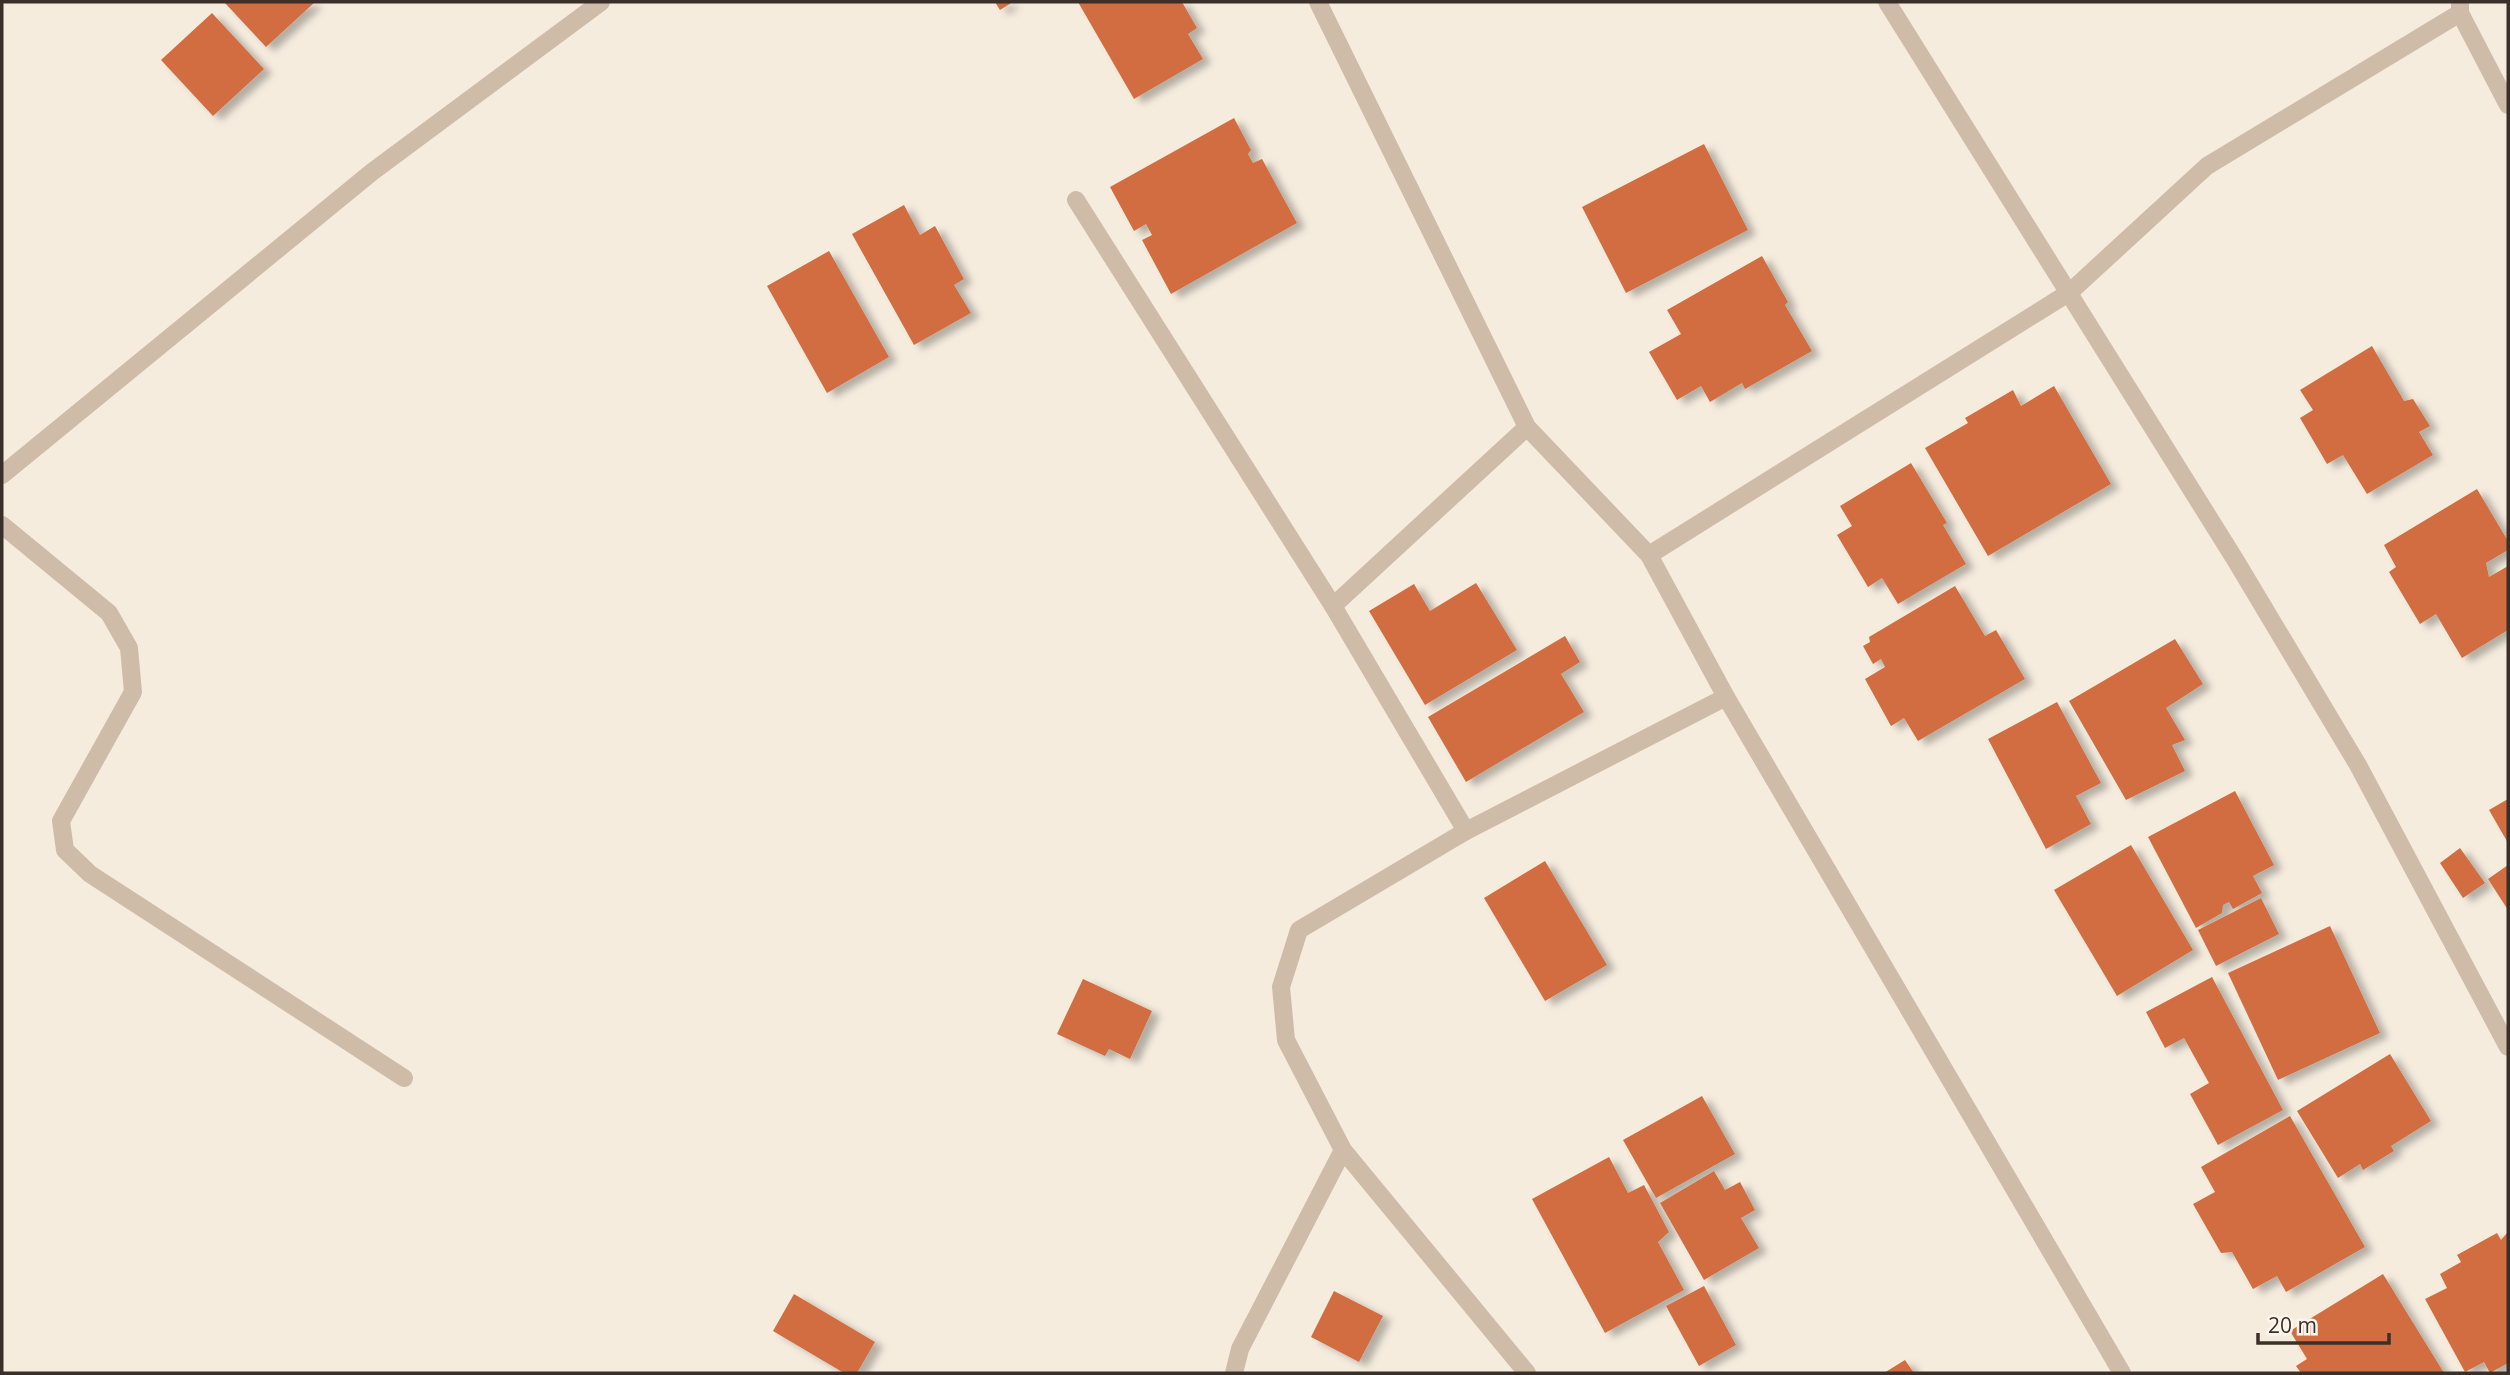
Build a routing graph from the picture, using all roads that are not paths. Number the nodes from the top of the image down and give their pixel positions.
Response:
1 (601, 2) edge
2 (1318, 2) edge
3 (1887, 2) edge
4 (2460, 7) edge
5 (2508, 105) edge
6 (1076, 200) dead end
7 (2070, 292) junction
8 (1527, 427) junction
9 (2, 475) edge
10 (2, 525) edge
11 (1649, 555) junction
12 (1333, 606) junction
13 (1726, 697) junction
14 (1466, 831) junction
15 (2507, 1042) edge
16 (404, 1078) dead end
17 (1343, 1150) junction
18 (1234, 1373) edge
19 (1527, 1373) edge
20 (2122, 1373) edge

1 - 9 street
2 - 8 street
3 - 7 street
4 - 5 street
4 - 7 street
6 - 12 street
7 - 11 street
7 - 15 street
8 - 11 street
8 - 12 street
10 - 16 street
11 - 13 street
12 - 14 street
13 - 14 street
13 - 20 street
14 - 17 street
17 - 18 street
17 - 19 street

